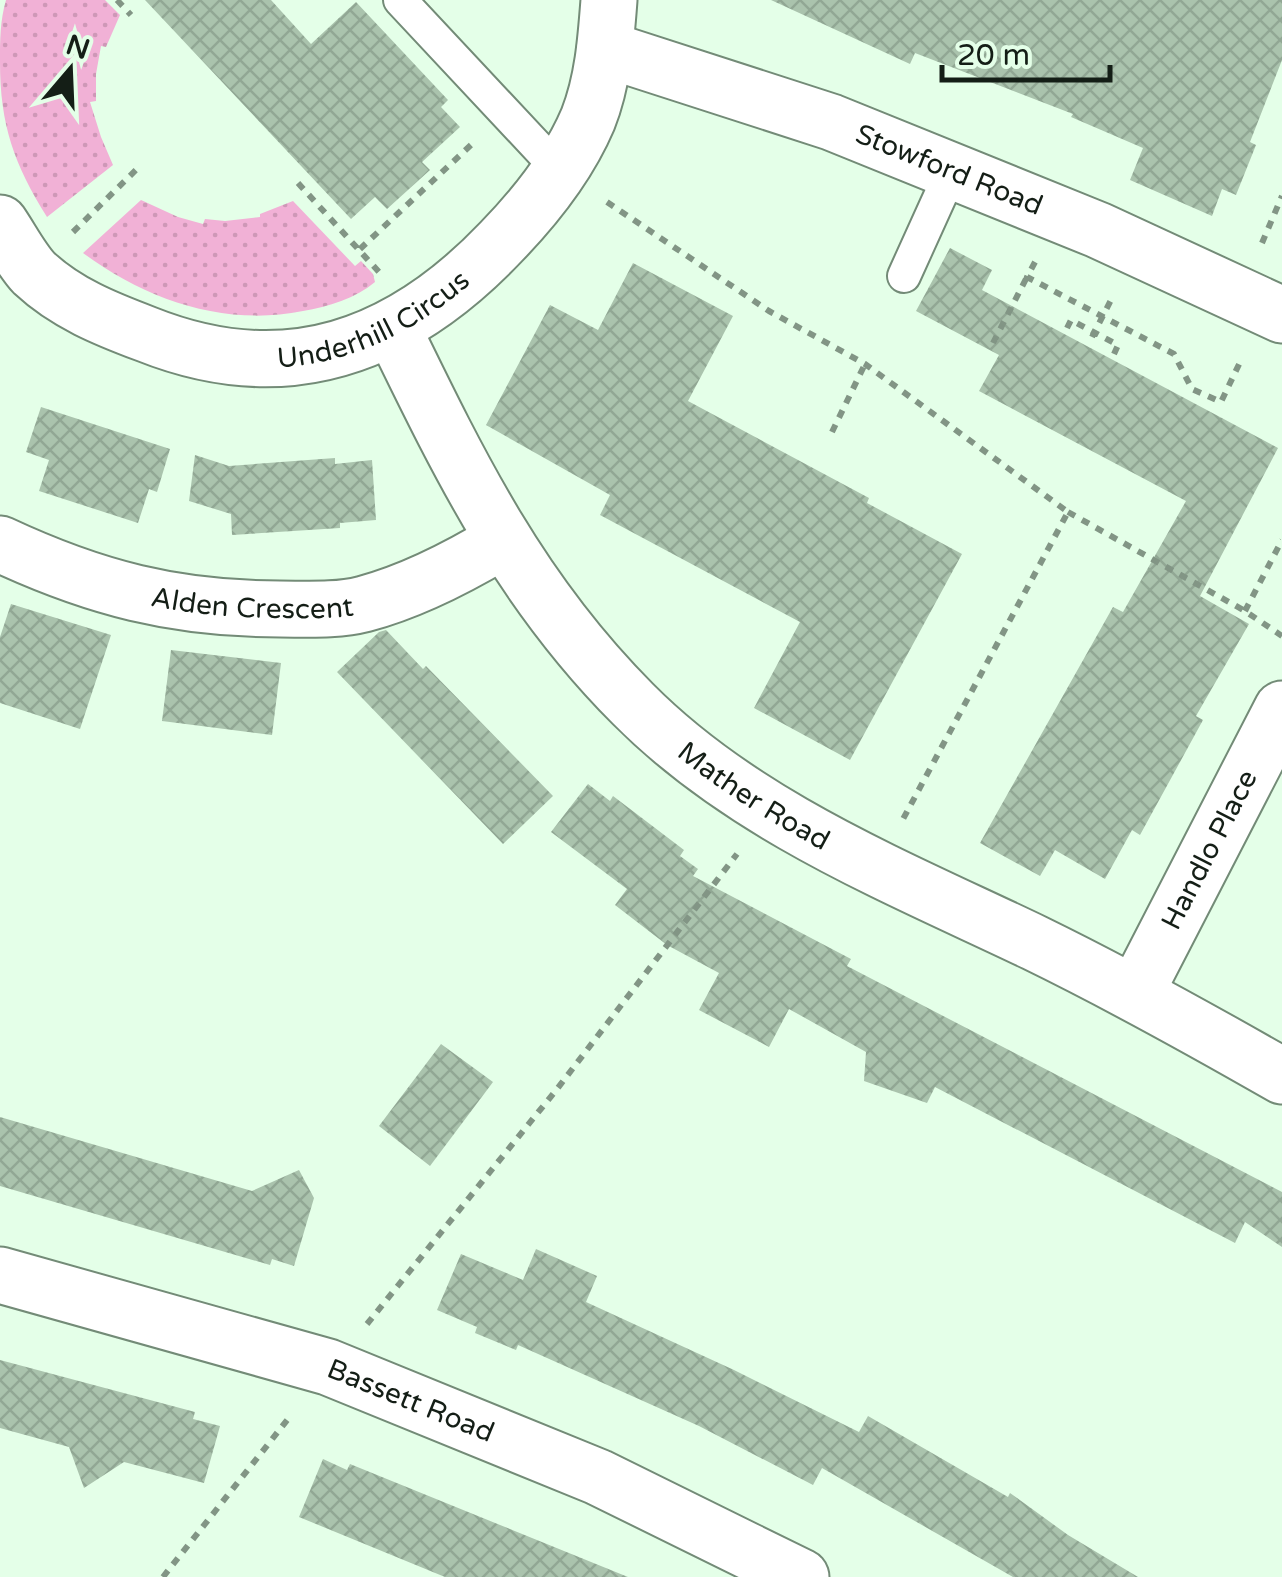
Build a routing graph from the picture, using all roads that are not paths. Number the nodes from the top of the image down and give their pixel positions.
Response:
1 (400, 0) edge
2 (607, 25) edge
3 (952, 170) junction
4 (560, 171) junction
5 (0, 223) edge
6 (904, 276) dead end
7 (16, 287) edge
8 (1274, 311) edge
9 (392, 330) junction
10 (502, 541) junction
11 (0, 544) edge
12 (1282, 709) edge
13 (1136, 992) junction
14 (1282, 1076) edge
15 (0, 1275) edge
16 (802, 1577) edge

1 - 4 lane
2 - 3 street, Stowford Road
2 - 4 street, Underhill Circus
3 - 6 lane
3 - 8 street, Stowford Road
4 - 9 street, Underhill Circus
5 - 7 street, Underhill Circus
7 - 9 street, Underhill Circus
9 - 10 street, Mather Road
10 - 11 street, Alden Crescent
10 - 13 street, Mather Road
12 - 13 street, Handlo Place
13 - 14 street, Mather Road
15 - 16 street, Bassett Road

